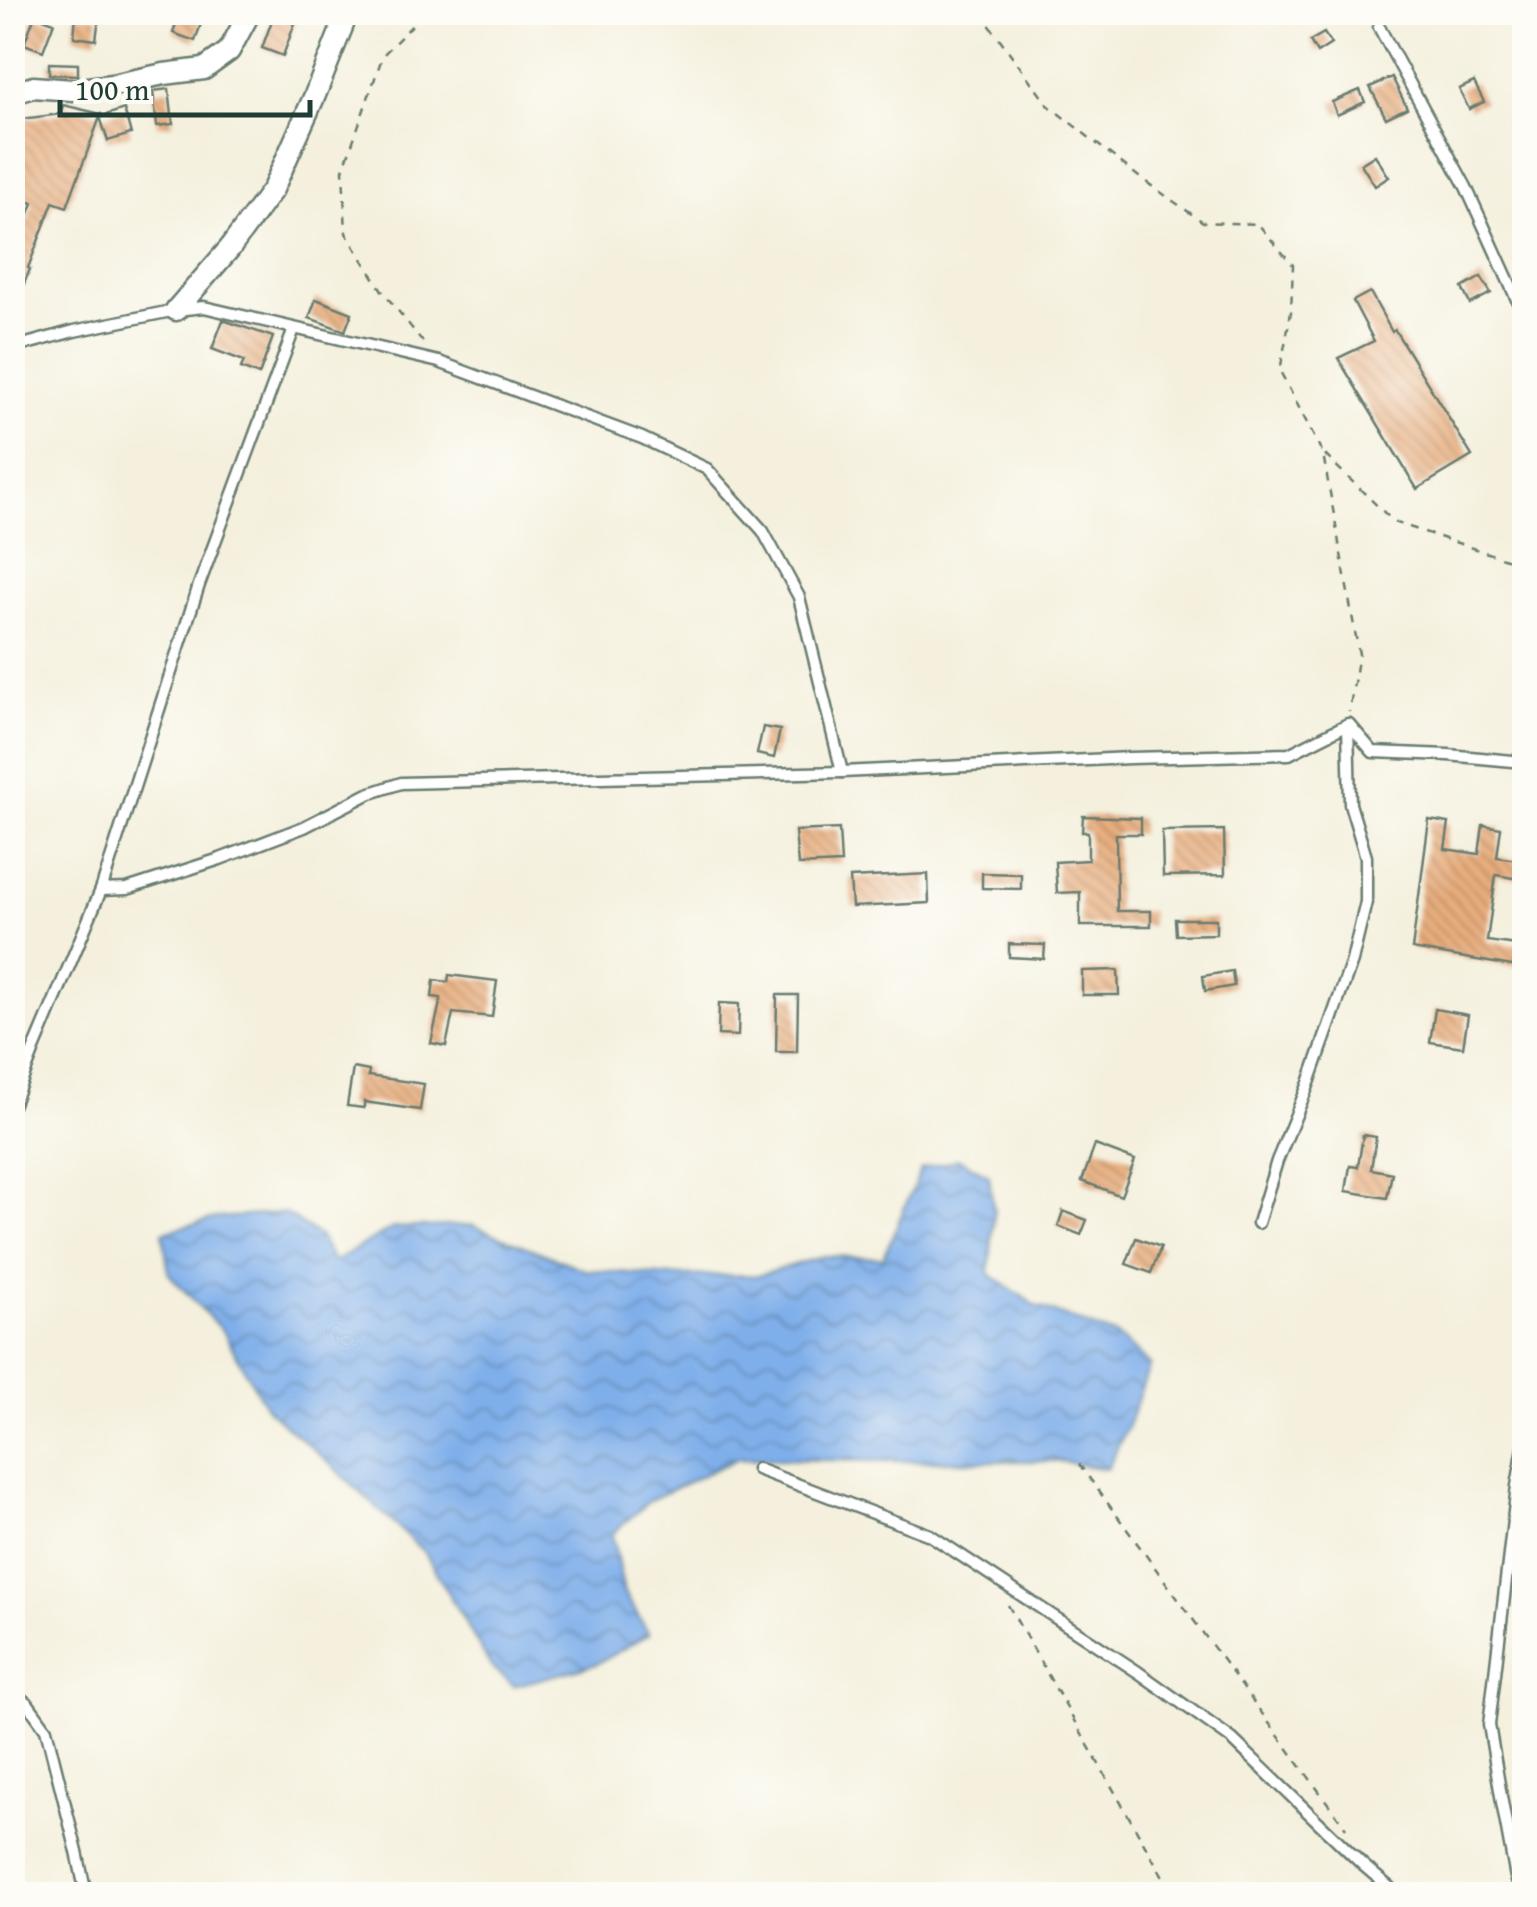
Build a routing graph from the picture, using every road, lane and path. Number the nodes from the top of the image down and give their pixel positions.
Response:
1 (250, 12) edge
2 (348, 12) edge
3 (425, 12) edge
4 (980, 12) edge
5 (1379, 27) dead end
6 (12, 94) edge
7 (176, 310) junction
8 (1524, 315) edge
9 (294, 330) junction
10 (12, 348) edge
11 (439, 362) junction
12 (1324, 454) junction
13 (1524, 566) edge
14 (1348, 724) junction
15 (1524, 762) edge
16 (842, 772) junction
17 (101, 890) junction
18 (12, 1106) edge
19 (1258, 1222) dead end
20 (1524, 1447) edge
21 (1079, 1464) dead end
22 (757, 1469) dead end
23 (991, 1576) junction
24 (12, 1692) edge
25 (1345, 1826) dead end
26 (86, 1894) edge
27 (1173, 1894) edge
28 (1397, 1894) edge
29 (1522, 1894) edge

1 - 6 street
2 - 7 street
3 - 11 path
4 - 12 path
5 - 8 lane
7 - 9 lane
7 - 10 lane
9 - 11 lane
9 - 17 lane
11 - 16 lane
12 - 13 path
12 - 14 path
14 - 15 lane
14 - 16 lane
14 - 19 lane
16 - 17 lane
17 - 18 lane
20 - 29 lane
21 - 25 path
22 - 23 lane
23 - 27 path
23 - 28 lane
24 - 26 lane

